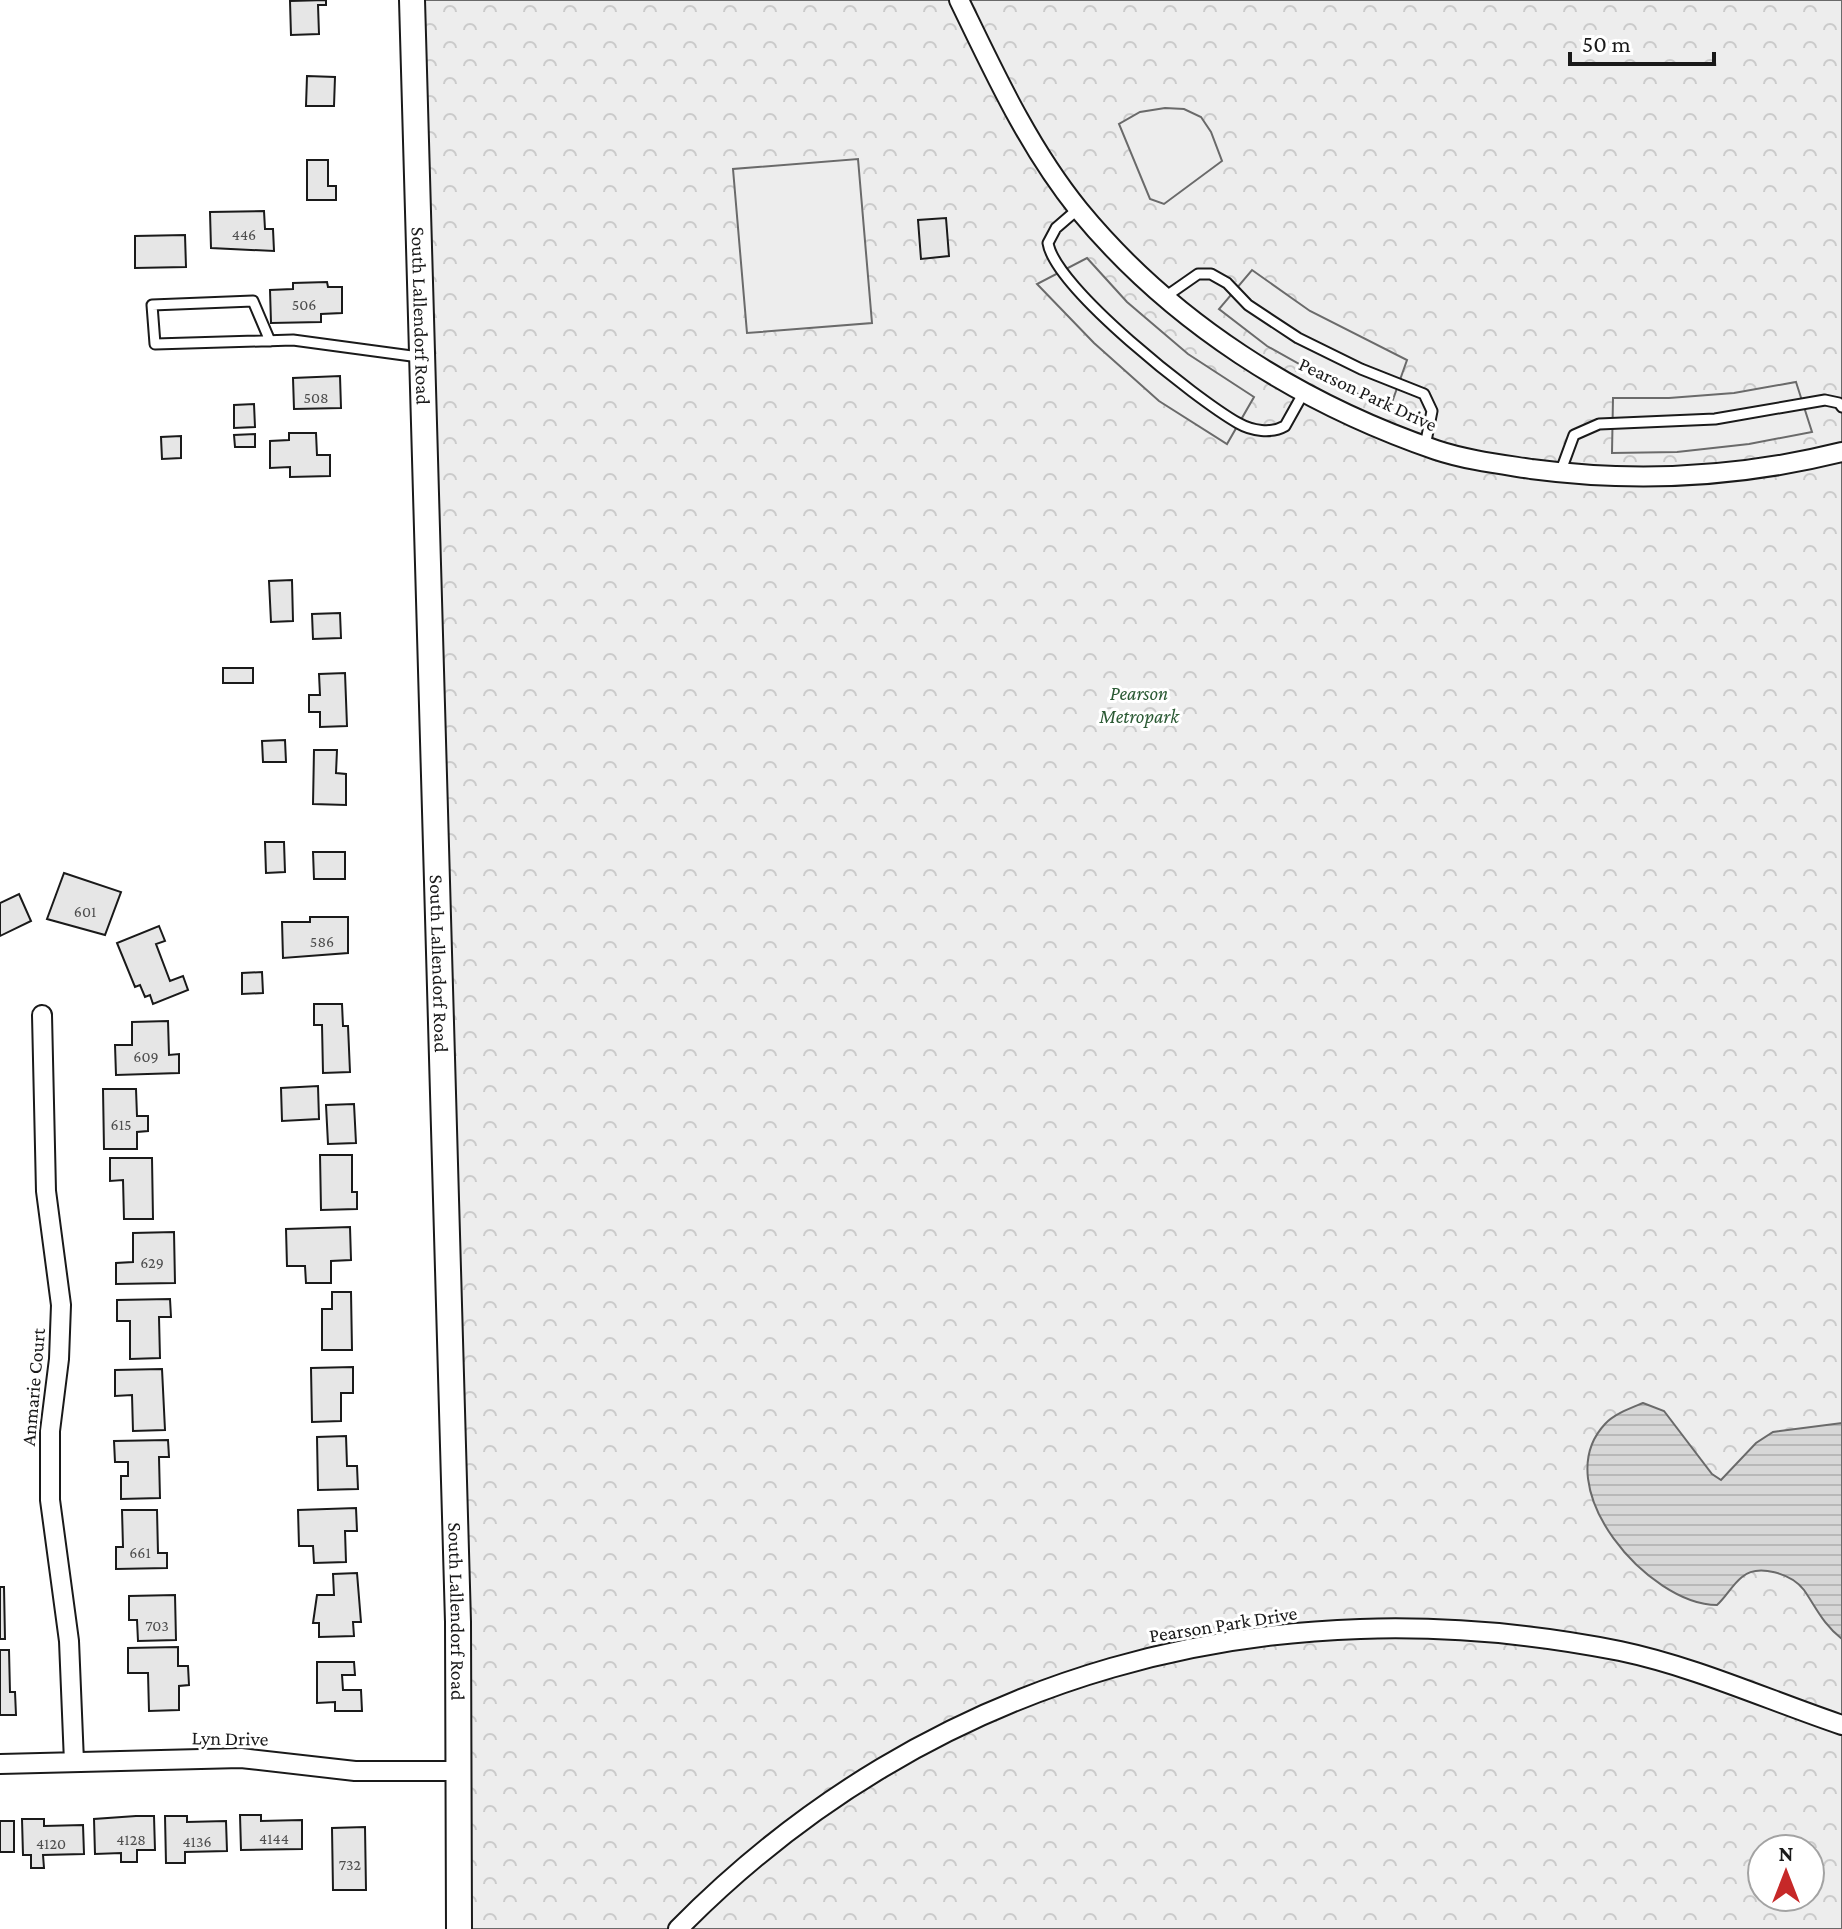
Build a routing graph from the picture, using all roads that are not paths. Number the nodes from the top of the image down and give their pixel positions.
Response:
1 (412, 0) edge
2 (959, 0) edge
3 (1078, 209) junction
4 (1165, 297) junction
5 (270, 341) junction
6 (423, 357) junction
7 (1304, 392) junction
8 (1842, 407) edge
9 (1425, 446) junction
10 (1842, 452) edge
11 (1560, 473) junction
12 (42, 1015) dead end
13 (1842, 1725) edge
14 (74, 1762) junction
15 (0, 1764) edge
16 (460, 1771) junction
17 (459, 1929) edge
18 (678, 1929) edge

1 - 6 street, South Lallendorf Road
2 - 3 street, Pearson Park Drive
3 - 4 street, Pearson Park Drive
3 - 7 lane
4 - 7 street, Pearson Park Drive
4 - 9 lane
5 - 5 lane
5 - 6 lane
6 - 16 street, South Lallendorf Road
7 - 9 street, Pearson Park Drive
8 - 11 lane
9 - 11 street, Pearson Park Drive
10 - 11 street, Pearson Park Drive
12 - 14 street, Anmarie Court
13 - 18 street, Pearson Park Drive
14 - 15 street, Lyn Drive
14 - 16 street, Lyn Drive
16 - 17 street, South Lallendorf Road

